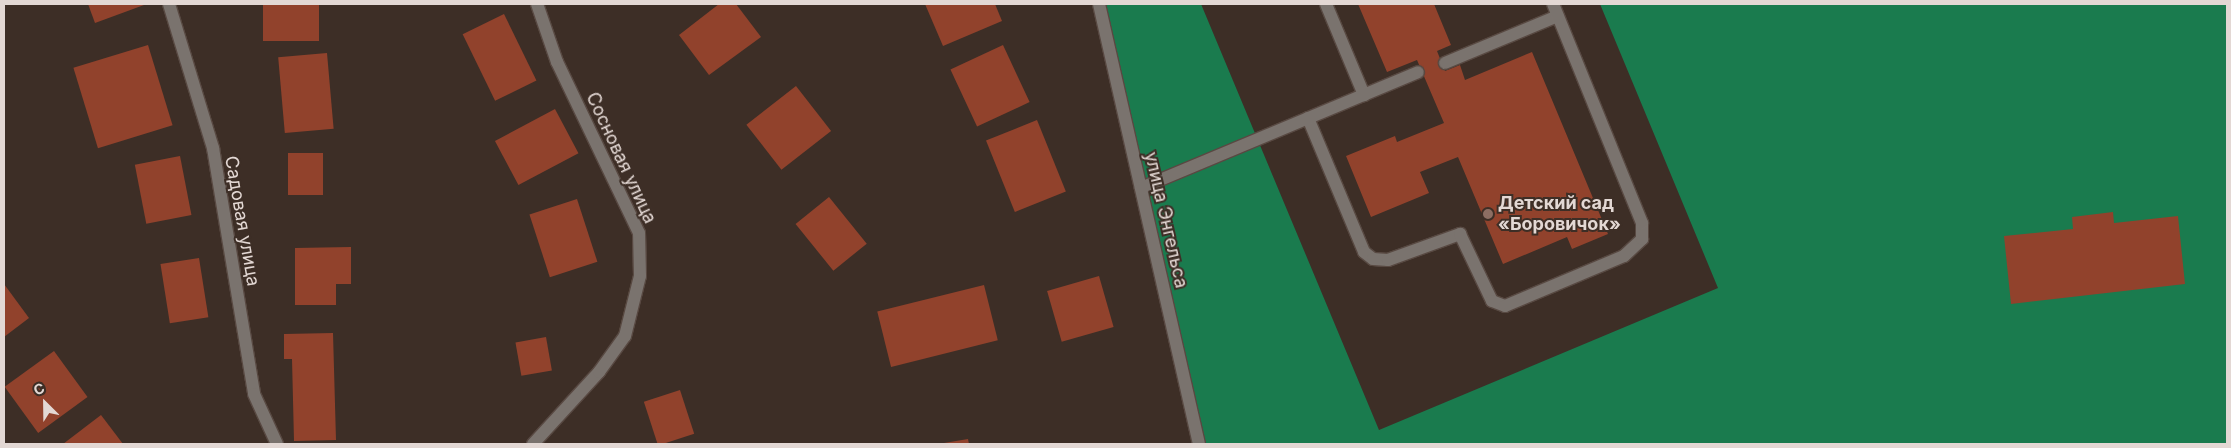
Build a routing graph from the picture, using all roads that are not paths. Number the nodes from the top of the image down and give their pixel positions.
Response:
1 (169, 4) edge
2 (537, 4) edge
3 (1099, 4) edge
4 (1326, 4) edge
5 (1555, 10) edge
6 (1445, 63) dead end
7 (1418, 72) dead end
8 (1364, 95) junction
9 (1308, 118) junction
10 (1141, 188) junction
11 (531, 443) edge
12 (277, 444) edge
13 (1199, 444) edge

1 - 12 street, Садовая улица
2 - 11 street, Сосновая улица
3 - 10 street, улица Энгельса
4 - 8 street
5 - 6 street
5 - 9 street
7 - 8 street
8 - 9 street
9 - 10 street
10 - 13 street, улица Энгельса

